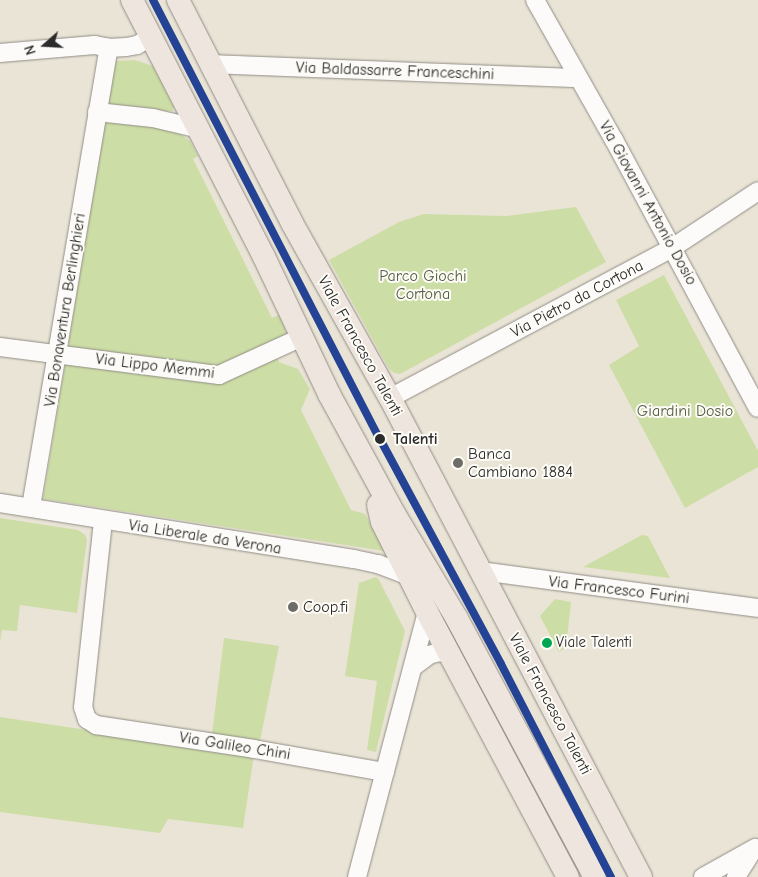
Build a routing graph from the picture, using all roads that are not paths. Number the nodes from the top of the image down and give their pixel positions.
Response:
1 (132, 0) edge
2 (178, 0) edge
3 (534, 0) edge
4 (151, 37) junction
5 (109, 48) junction
6 (0, 53) edge
7 (211, 64) junction
8 (578, 78) junction
9 (97, 112) junction
10 (200, 129) junction
11 (758, 191) edge
12 (672, 248) junction
13 (302, 337) junction
14 (0, 347) edge
15 (58, 354) junction
16 (390, 398) junction
17 (758, 408) edge
18 (368, 467) junction
19 (0, 503) edge
20 (31, 507) junction
21 (102, 521) junction
22 (481, 571) junction
23 (409, 576) junction
24 (758, 608) edge
25 (427, 612) junction
26 (449, 654) junction
27 (413, 667) junction
28 (384, 772) junction
29 (756, 846) edge
30 (637, 870) edge
31 (357, 877) edge
32 (568, 877) edge
33 (595, 877) edge
34 (654, 877) edge
35 (703, 877) edge
36 (736, 877) edge

1 - 4 main road
2 - 7 main road, Viale Francesco Talenti
3 - 8 street, Via Giovanni Antonio Dosio
4 - 5 street
4 - 10 main road
5 - 6 street
5 - 9 street, Via Bonaventura Berlinghieri
7 - 8 street, Via Baldassarre Franceschini
7 - 16 main road, Viale Francesco Talenti
8 - 12 street, Via Giovanni Antonio Dosio
9 - 10 street
9 - 15 street, Via Bonaventura Berlinghieri
10 - 13 main road
11 - 12 street, Via Pietro da Cortona
12 - 16 street, Via Pietro da Cortona
12 - 17 street, Via Giovanni Antonio Dosio
13 - 15 street, Via Lippo Memmi
13 - 18 main road
14 - 15 street, Via Lippo Memmi
15 - 20 street, Via Bonaventura Berlinghieri
16 - 22 main road, Viale Francesco Talenti
18 - 23 main road
18 - 33 main road
19 - 20 street, Via Liberale da Verona
20 - 21 street, Via Liberale da Verona
21 - 23 street, Via Liberale da Verona
21 - 28 street, Via Galileo Chini
22 - 24 street, Via Francesco Furini
22 - 30 main road, Viale Francesco Talenti
23 - 25 main road
25 - 26 main road
25 - 27 street
26 - 27 street
26 - 32 main road
27 - 28 street
28 - 31 street
29 - 35 street
29 - 36 street
30 - 34 street

